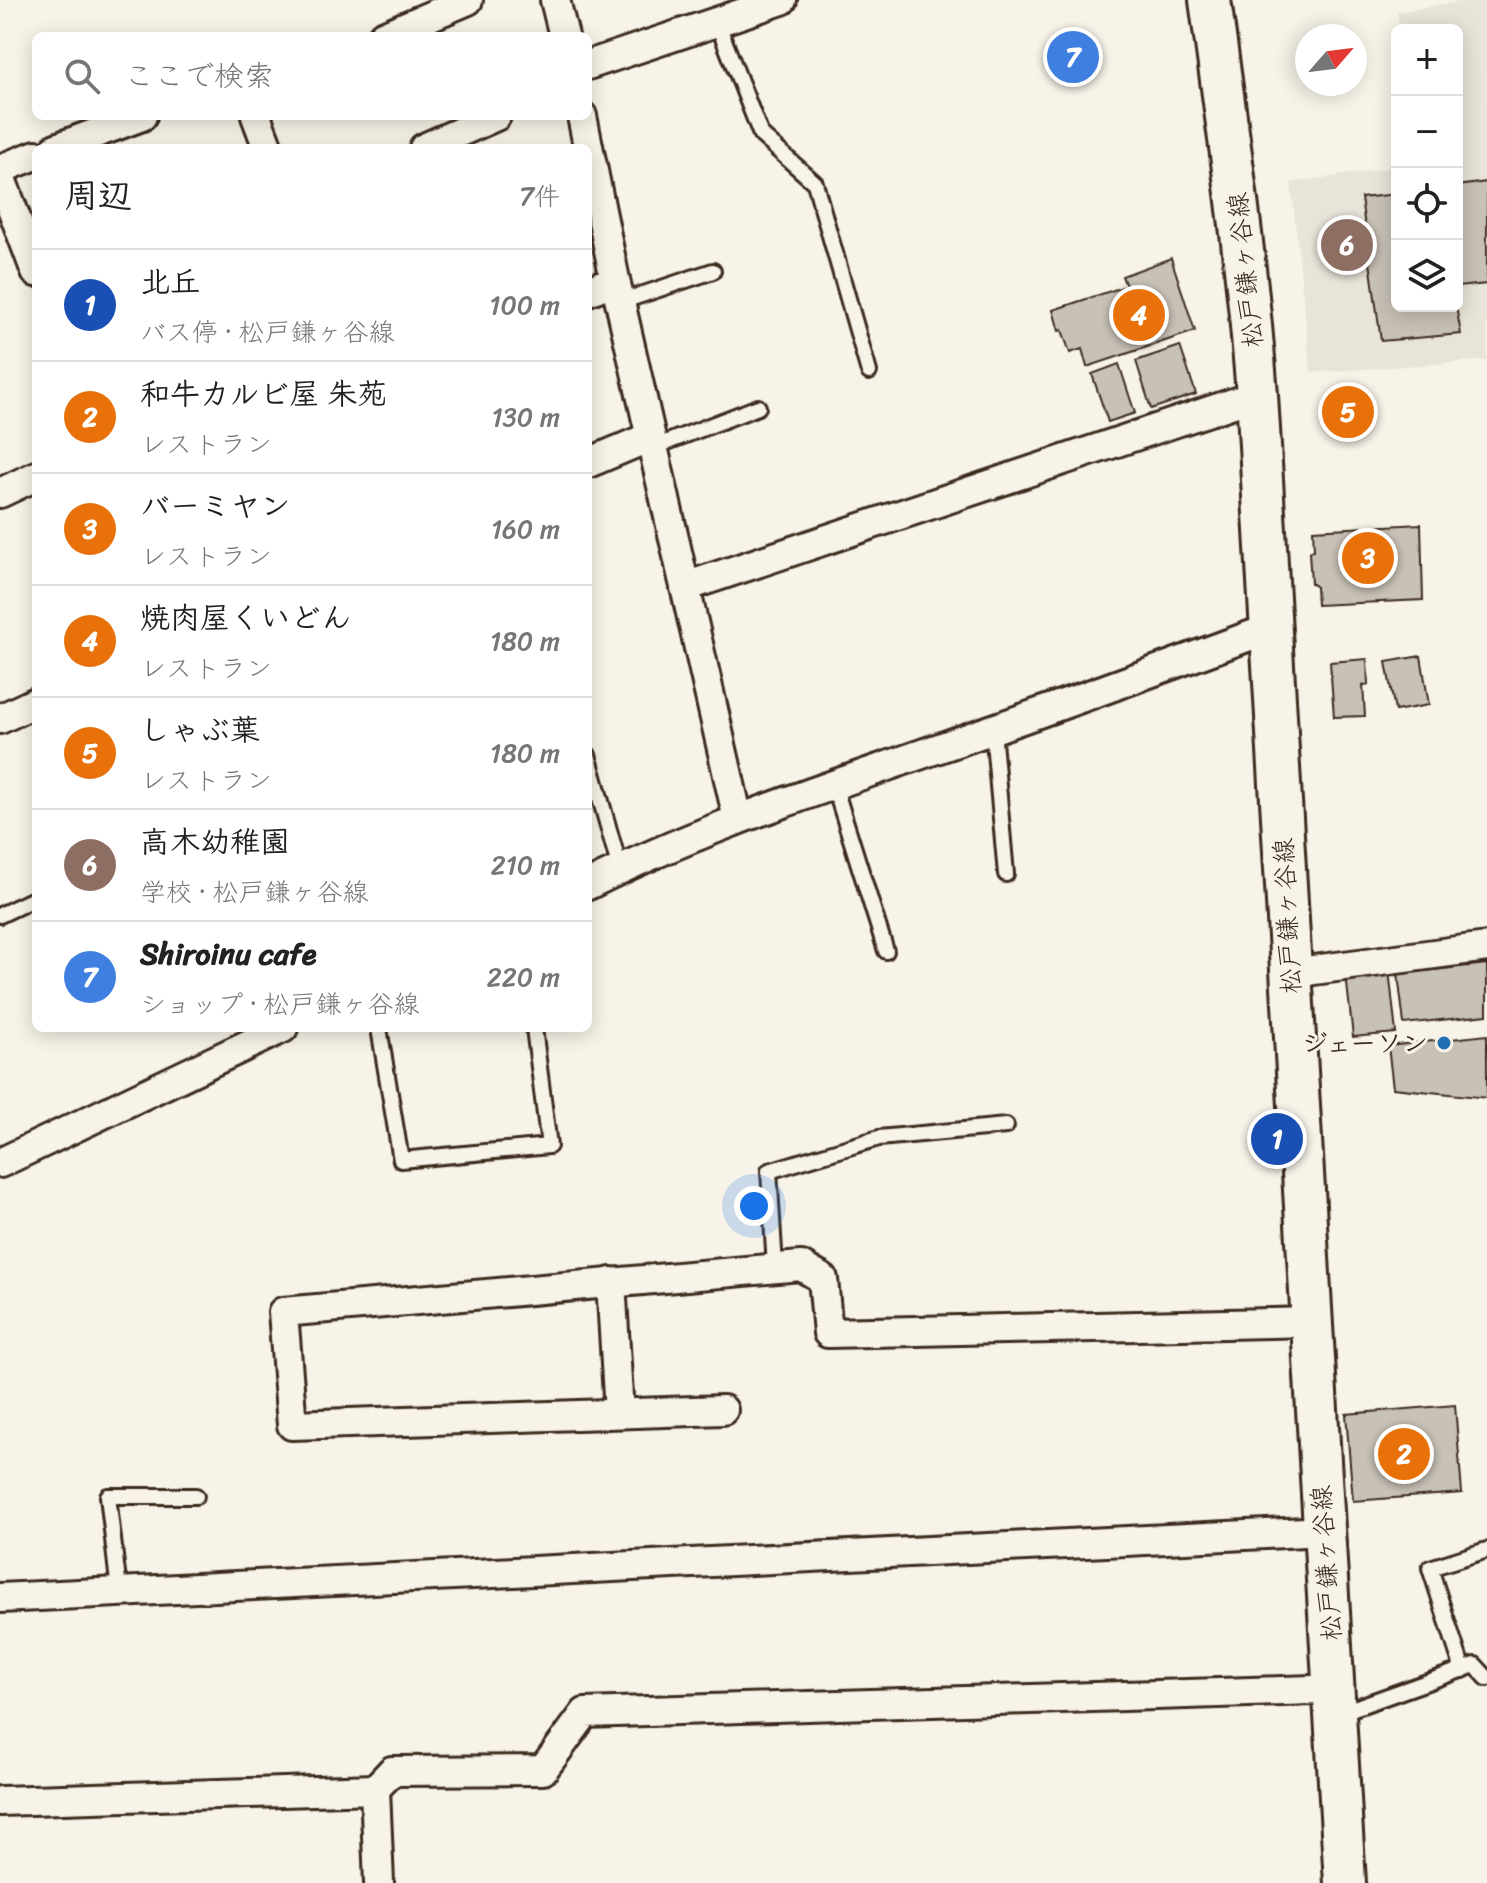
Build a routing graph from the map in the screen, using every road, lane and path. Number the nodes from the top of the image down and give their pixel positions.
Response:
1 (468, 0) edge
2 (555, 0) edge
3 (782, 0) edge
4 (1210, 0) edge
5 (717, 22) junction
6 (392, 32) edge
7 (563, 32) edge
8 (592, 64) edge
9 (131, 120) edge
10 (258, 120) edge
11 (487, 120) edge
12 (583, 120) edge
13 (67, 144) edge
14 (266, 144) edge
15 (433, 144) edge
16 (588, 144) edge
17 (32, 157) edge
18 (592, 165) edge
19 (0, 169) edge
20 (0, 176) edge
21 (32, 261) edge
22 (713, 271) dead end
23 (592, 291) edge
24 (618, 291) junction
25 (869, 372) dead end
26 (1257, 395) junction
27 (758, 407) dead end
28 (651, 443) junction
29 (592, 462) edge
30 (32, 478) edge
31 (0, 493) edge
32 (685, 587) junction
33 (1271, 628) junction
34 (32, 704) edge
35 (0, 719) edge
36 (993, 730) junction
37 (592, 769) edge
38 (834, 785) junction
39 (738, 819) junction
40 (620, 869) junction
41 (1006, 874) dead end
42 (592, 883) edge
43 (32, 900) edge
44 (0, 915) edge
45 (1487, 947) edge
46 (886, 951) dead end
47 (1291, 973) junction
48 (275, 1032) edge
49 (380, 1032) edge
50 (535, 1032) edge
51 (1006, 1126) dead end
52 (0, 1163) edge
53 (775, 1267) junction
54 (611, 1282) junction
55 (1311, 1322) junction
56 (723, 1410) dead end
57 (619, 1413) junction
58 (196, 1496) dead end
59 (1324, 1531) junction
60 (1487, 1550) edge
61 (119, 1591) junction
62 (0, 1598) edge
63 (1463, 1670) junction
64 (1487, 1678) edge
65 (1334, 1703) junction
66 (375, 1789) junction
67 (0, 1801) edge
68 (379, 1883) edge
69 (1345, 1883) edge

1 - 6 street
2 - 7 street
3 - 5 street
4 - 26 main road, 松戸鎌ヶ谷線
5 - 8 street
5 - 25 lane
9 - 13 street
10 - 14 street
11 - 15 street
12 - 16 street
17 - 19 street
18 - 24 street
20 - 21 street
22 - 24 lane
23 - 24 street
24 - 28 street
26 - 32 street
26 - 33 main road, 松戸鎌ヶ谷線
27 - 28 lane
28 - 29 street
28 - 32 street
30 - 31 street
32 - 39 street
33 - 36 street
33 - 47 main road, 松戸鎌ヶ谷線
34 - 35 street
36 - 38 street
36 - 41 lane
37 - 40 lane
38 - 39 street
38 - 46 lane
39 - 40 street
40 - 42 street
43 - 44 lane
45 - 47 street
47 - 55 main road, 松戸鎌ヶ谷線
48 - 52 street
49 - 50 lane
51 - 53 lane
53 - 54 street
53 - 55 street
54 - 57 street
54 - 57 street
55 - 59 main road, 松戸鎌ヶ谷線
56 - 57 street
58 - 61 lane
59 - 61 street
59 - 65 main road, 松戸鎌ヶ谷線
60 - 63 lane
61 - 62 street
63 - 64 lane
63 - 65 lane
65 - 66 street
65 - 69 main road, 松戸鎌ヶ谷線
66 - 67 street
66 - 68 street

